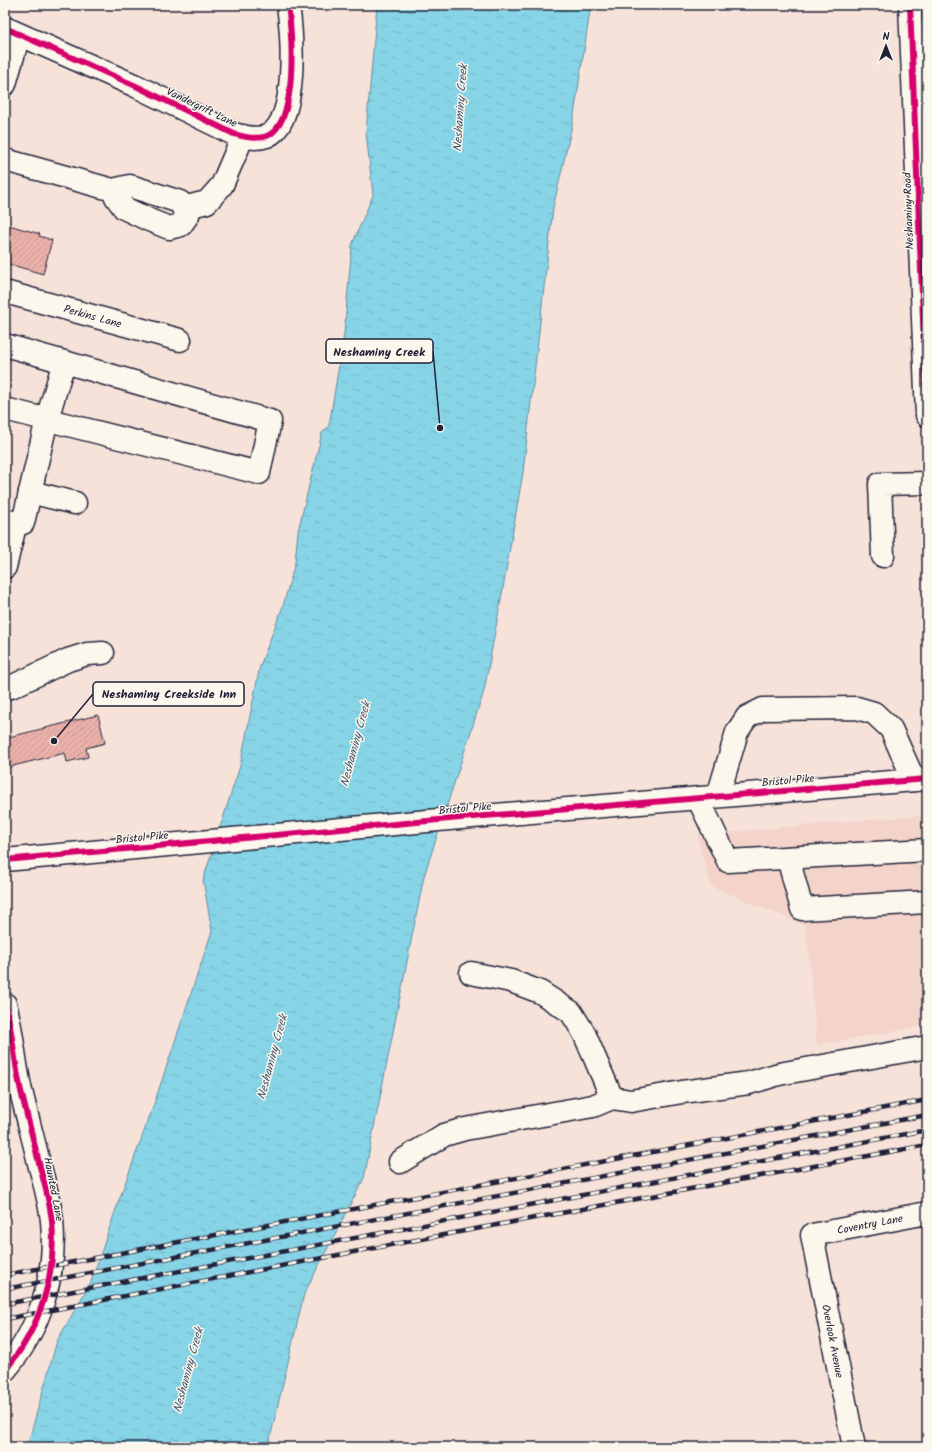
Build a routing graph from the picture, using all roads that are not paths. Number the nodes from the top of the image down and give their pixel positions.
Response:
1 (288, 5) edge
2 (910, 5) edge
3 (12, 31) edge
4 (5, 84) edge
5 (243, 136) junction
6 (5, 160) edge
7 (5, 292) edge
8 (180, 340) dead end
9 (5, 345) edge
10 (64, 362) junction
11 (5, 409) edge
12 (927, 415) edge
13 (47, 420) junction
14 (927, 483) edge
15 (30, 492) junction
16 (75, 503) dead end
17 (10, 522) edge
18 (883, 556) dead end
19 (5, 567) edge
20 (103, 653) dead end
21 (5, 688) edge
22 (921, 779) edge
23 (708, 797) junction
24 (927, 850) edge
25 (788, 858) junction
26 (5, 860) edge
27 (927, 902) edge
28 (471, 973) dead end
29 (5, 1004) edge
30 (927, 1047) edge
31 (612, 1098) junction
32 (400, 1162) dead end
33 (927, 1213) edge
34 (812, 1235) joint
35 (5, 1370) edge
36 (854, 1447) edge

1 - 5 street, Vandergrift Lane
2 - 12 street, Neshaminy Road
3 - 4 street
3 - 5 street, Vandergrift Lane
5 - 6 street
7 - 8 street, Perkins Lane
9 - 10 street
10 - 13 street
10 - 13 street
11 - 13 street
13 - 15 street
14 - 18 street
15 - 16 street
15 - 17 street
17 - 19 street
20 - 21 street
22 - 23 street, Bristol Pike
22 - 23 street
23 - 25 street
23 - 26 street, Bristol Pike
24 - 25 street
25 - 27 street
28 - 31 street
29 - 35 street, Haunted Lane
30 - 31 street
31 - 32 street
33 - 34 street, Coventry Lane
34 - 36 street, Overlook Avenue

